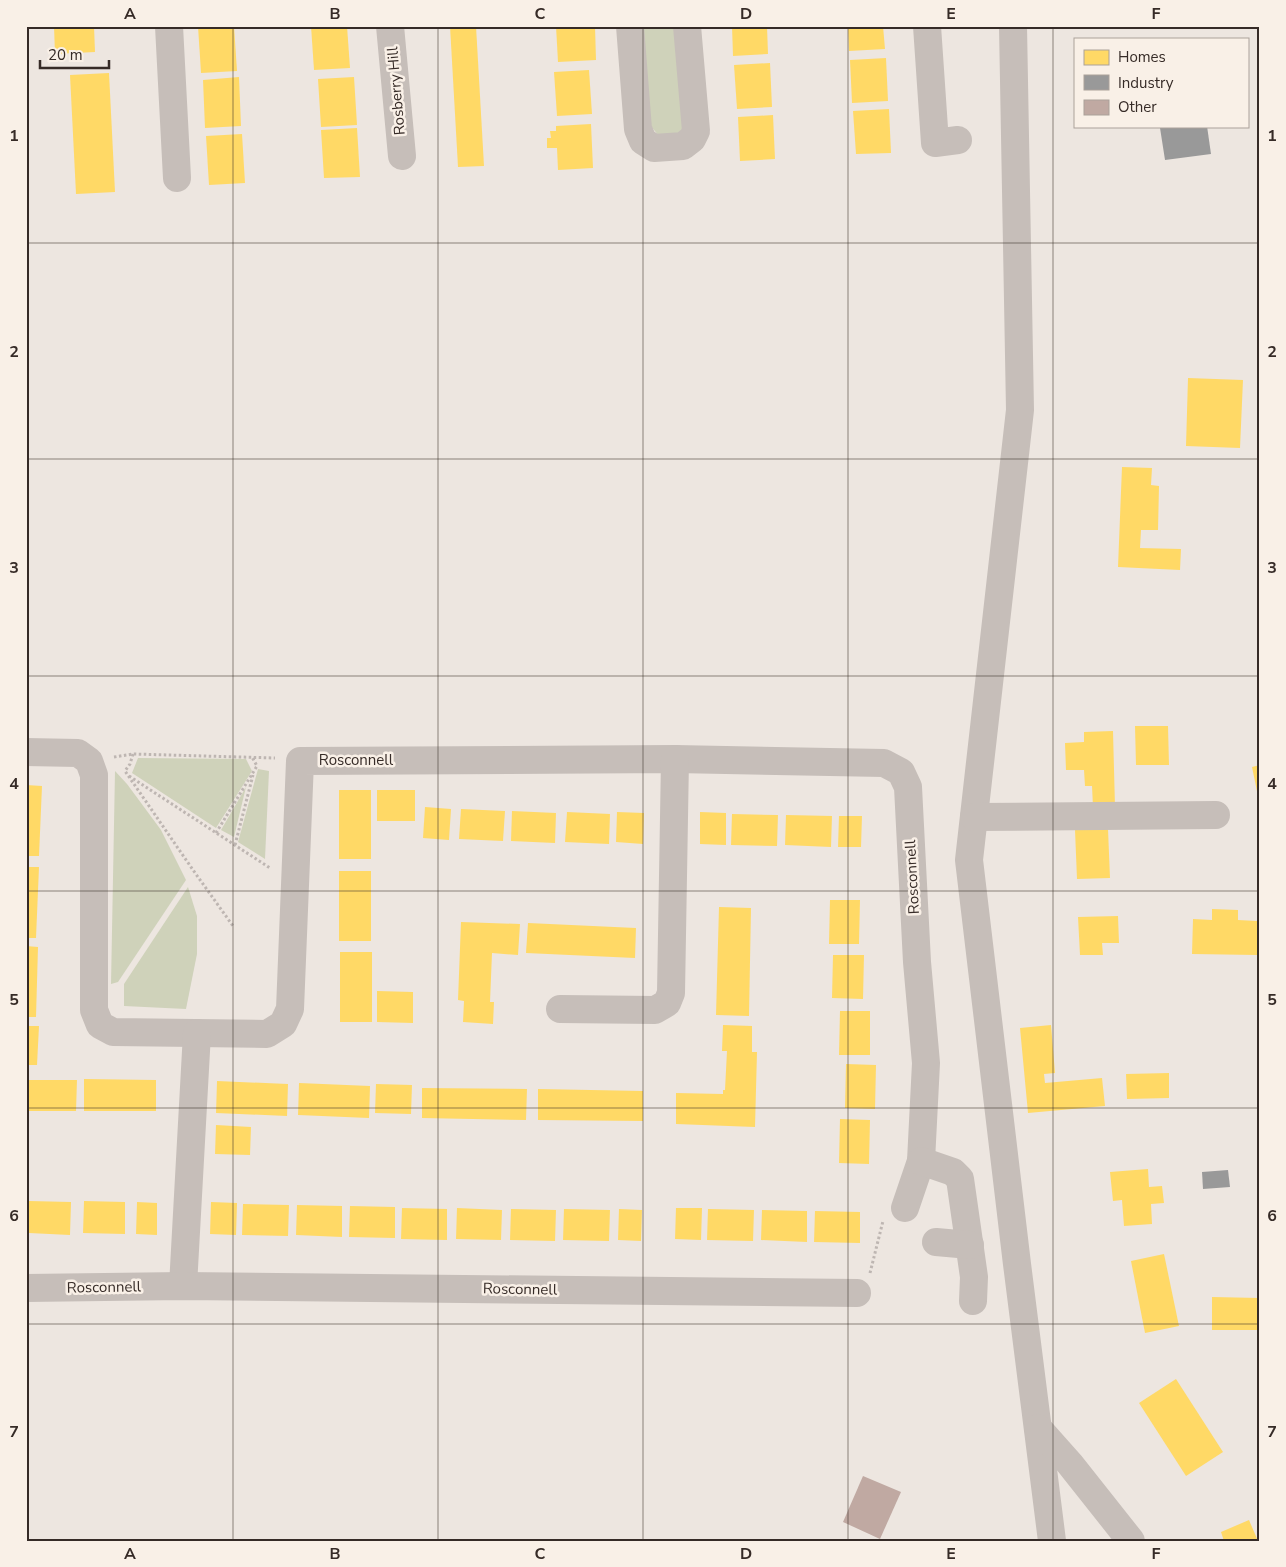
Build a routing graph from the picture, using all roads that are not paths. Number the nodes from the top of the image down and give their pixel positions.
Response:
1 (169, 26) edge
2 (390, 26) edge
3 (630, 26) edge
4 (687, 26) edge
5 (927, 26) edge
6 (1013, 26) edge
7 (958, 140) dead end
8 (402, 156) dead end
9 (178, 178) dead end
10 (26, 752) edge
11 (675, 759) junction
12 (1216, 815) dead end
13 (974, 817) junction
14 (560, 1009) dead end
15 (197, 1033) junction
16 (921, 1161) junction
17 (905, 1208) dead end
18 (936, 1242) dead end
19 (970, 1244) junction
20 (182, 1286) junction
21 (26, 1288) edge
22 (857, 1293) dead end
23 (973, 1301) dead end
24 (1038, 1428) junction
25 (1052, 1541) edge
26 (1131, 1541) edge

1 - 9 street
2 - 8 street, Rosberry Hill
3 - 4 street
5 - 7 street
6 - 13 street
10 - 15 street, Rosconnell
11 - 14 street
11 - 15 street, Rosconnell
11 - 16 street, Rosconnell
12 - 13 street
13 - 24 street
15 - 20 street
16 - 17 street, Rosconnell
16 - 19 street
18 - 19 street
19 - 23 street
20 - 21 street, Rosconnell
20 - 22 street, Rosconnell
24 - 25 street
24 - 26 street

